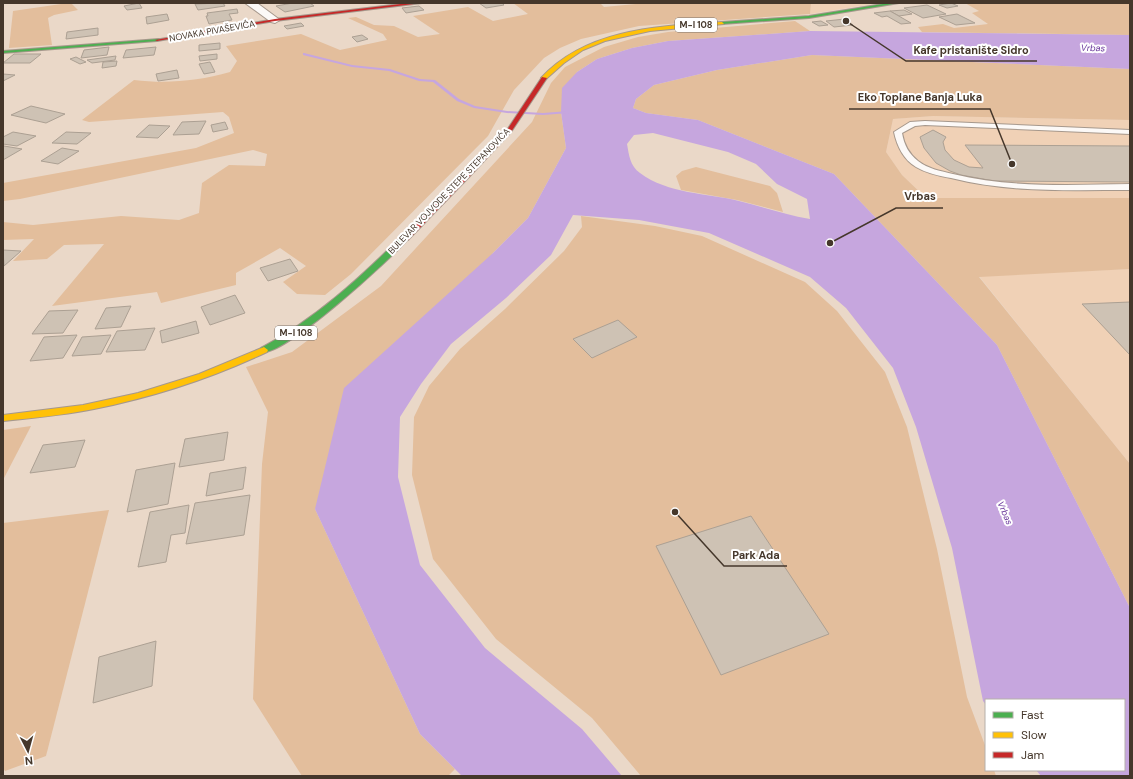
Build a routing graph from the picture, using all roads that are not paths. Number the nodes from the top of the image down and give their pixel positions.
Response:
1 (250, 3) edge
2 (420, 3) edge
3 (897, 3) edge
4 (275, 20) junction
5 (3, 52) edge
6 (1130, 132) edge
7 (1130, 187) edge
8 (3, 418) edge

1 - 4 street
2 - 4 main road, NOVAKA PIVAŠEVIĆA
3 - 8 main road, BULEVAR VOJVODE STEPE STEPANOVIĆA / M-I 108
4 - 5 main road, NOVAKA PIVAŠEVIĆA
6 - 7 lane

